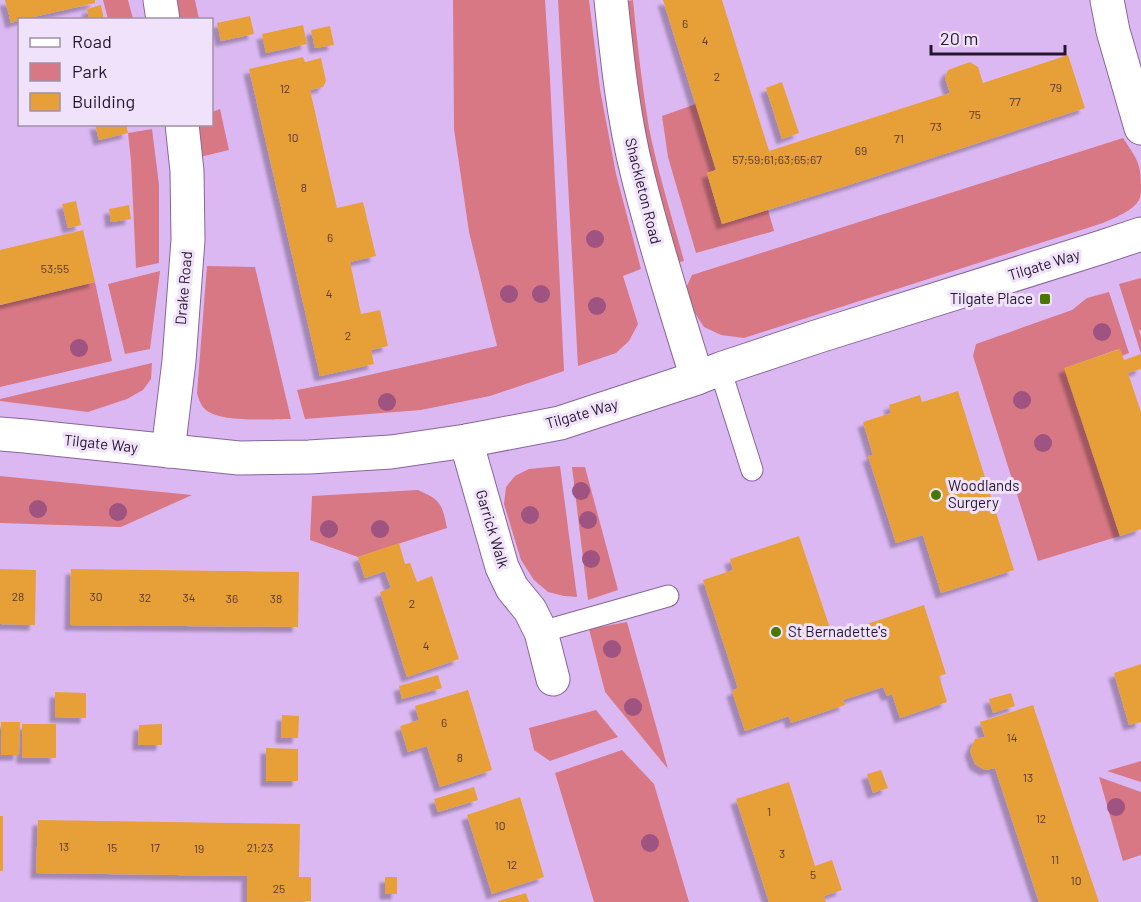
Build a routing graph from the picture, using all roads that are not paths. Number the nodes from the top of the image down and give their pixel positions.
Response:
1 (160, 0) edge
2 (611, 0) edge
3 (1107, 0) edge
4 (164, 18) edge
5 (182, 126) edge
6 (1141, 128) edge
7 (1141, 234) edge
8 (709, 374) junction
9 (0, 434) edge
10 (466, 441) junction
11 (168, 451) junction
12 (752, 470) dead end
13 (668, 596) dead end
14 (541, 632) junction
15 (553, 679) dead end

1 - 4 street
2 - 8 street, Shackleton Road
3 - 6 street
5 - 11 street, Drake Road
7 - 8 street, Tilgate Way
8 - 10 street, Tilgate Way
8 - 12 lane
9 - 11 street, Tilgate Way
10 - 11 street, Tilgate Way
10 - 14 street, Garrick Walk
13 - 14 lane
14 - 15 street, Garrick Walk

